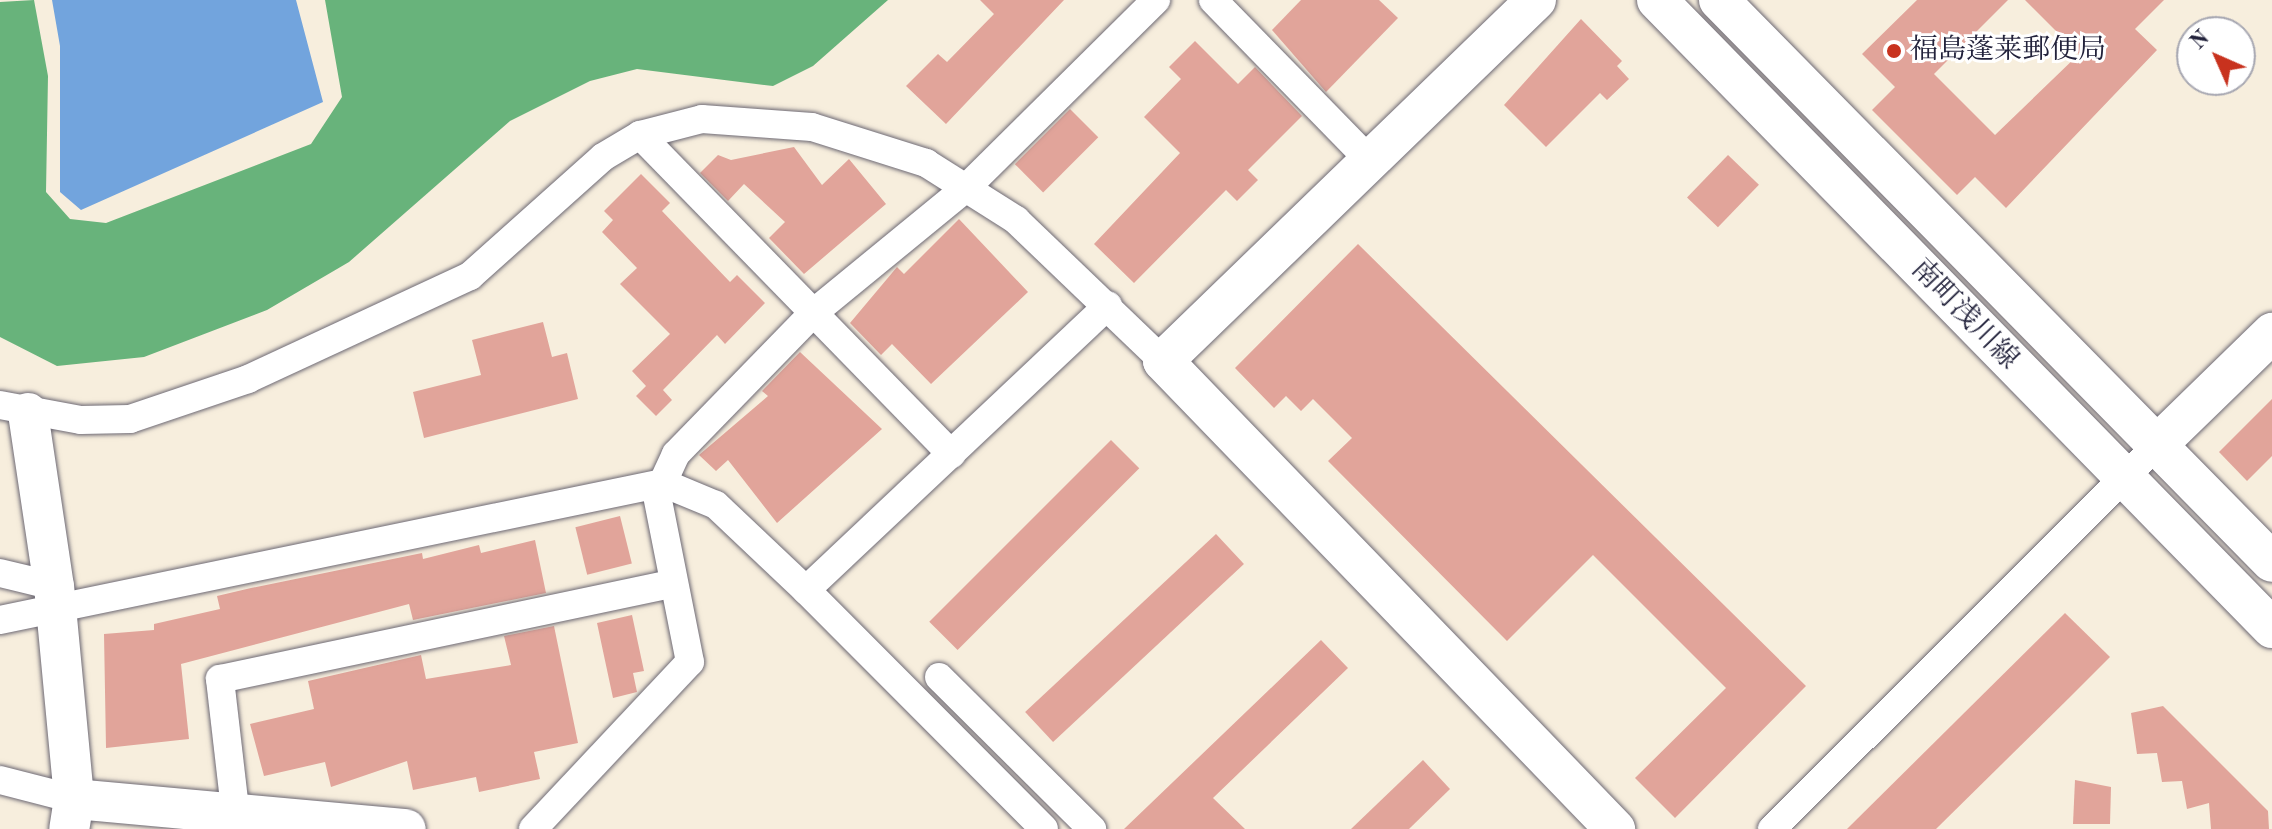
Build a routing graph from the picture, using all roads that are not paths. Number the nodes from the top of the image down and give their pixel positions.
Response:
1 (1156, 0) edge
2 (1213, 0) edge
3 (1536, 0) edge
4 (1657, 0) edge
5 (1719, 0) edge
6 (640, 135) junction
7 (1369, 160) junction
8 (967, 187) junction
9 (1108, 305) junction
10 (812, 314) junction
11 (2272, 333) edge
12 (1163, 361) junction
13 (14, 409) edge
14 (2159, 443) junction
15 (951, 454) junction
16 (2122, 478) junction
17 (663, 483) junction
18 (2272, 562) edge
19 (0, 573) edge
20 (670, 584) junction
21 (806, 590) junction
22 (54, 597) junction
23 (0, 620) edge
24 (2272, 628) edge
25 (939, 677) dead end
26 (0, 780) edge
27 (235, 809) junction
28 (72, 814) edge
29 (406, 829) edge
30 (533, 829) edge
31 (1044, 829) edge
32 (1092, 829) edge
33 (1615, 829) edge
34 (1772, 829) edge

1 - 8 street
2 - 7 street
3 - 7 street
4 - 16 street, 南町浅川線
5 - 14 street, 南町浅川線
6 - 8 street
6 - 10 street
6 - 13 street
7 - 12 street
8 - 9 street
8 - 10 street
9 - 12 street
9 - 15 street
10 - 15 street
10 - 17 street
11 - 14 street
12 - 33 street
13 - 22 street
14 - 16 street
14 - 18 street, 南町浅川線
15 - 21 street
16 - 24 street, 南町浅川線
16 - 34 street
17 - 20 street
17 - 21 street
17 - 22 street
19 - 22 street
20 - 27 street
20 - 30 street
21 - 31 street
22 - 23 street
22 - 28 street
25 - 32 street
26 - 28 street
27 - 28 street
27 - 29 street

